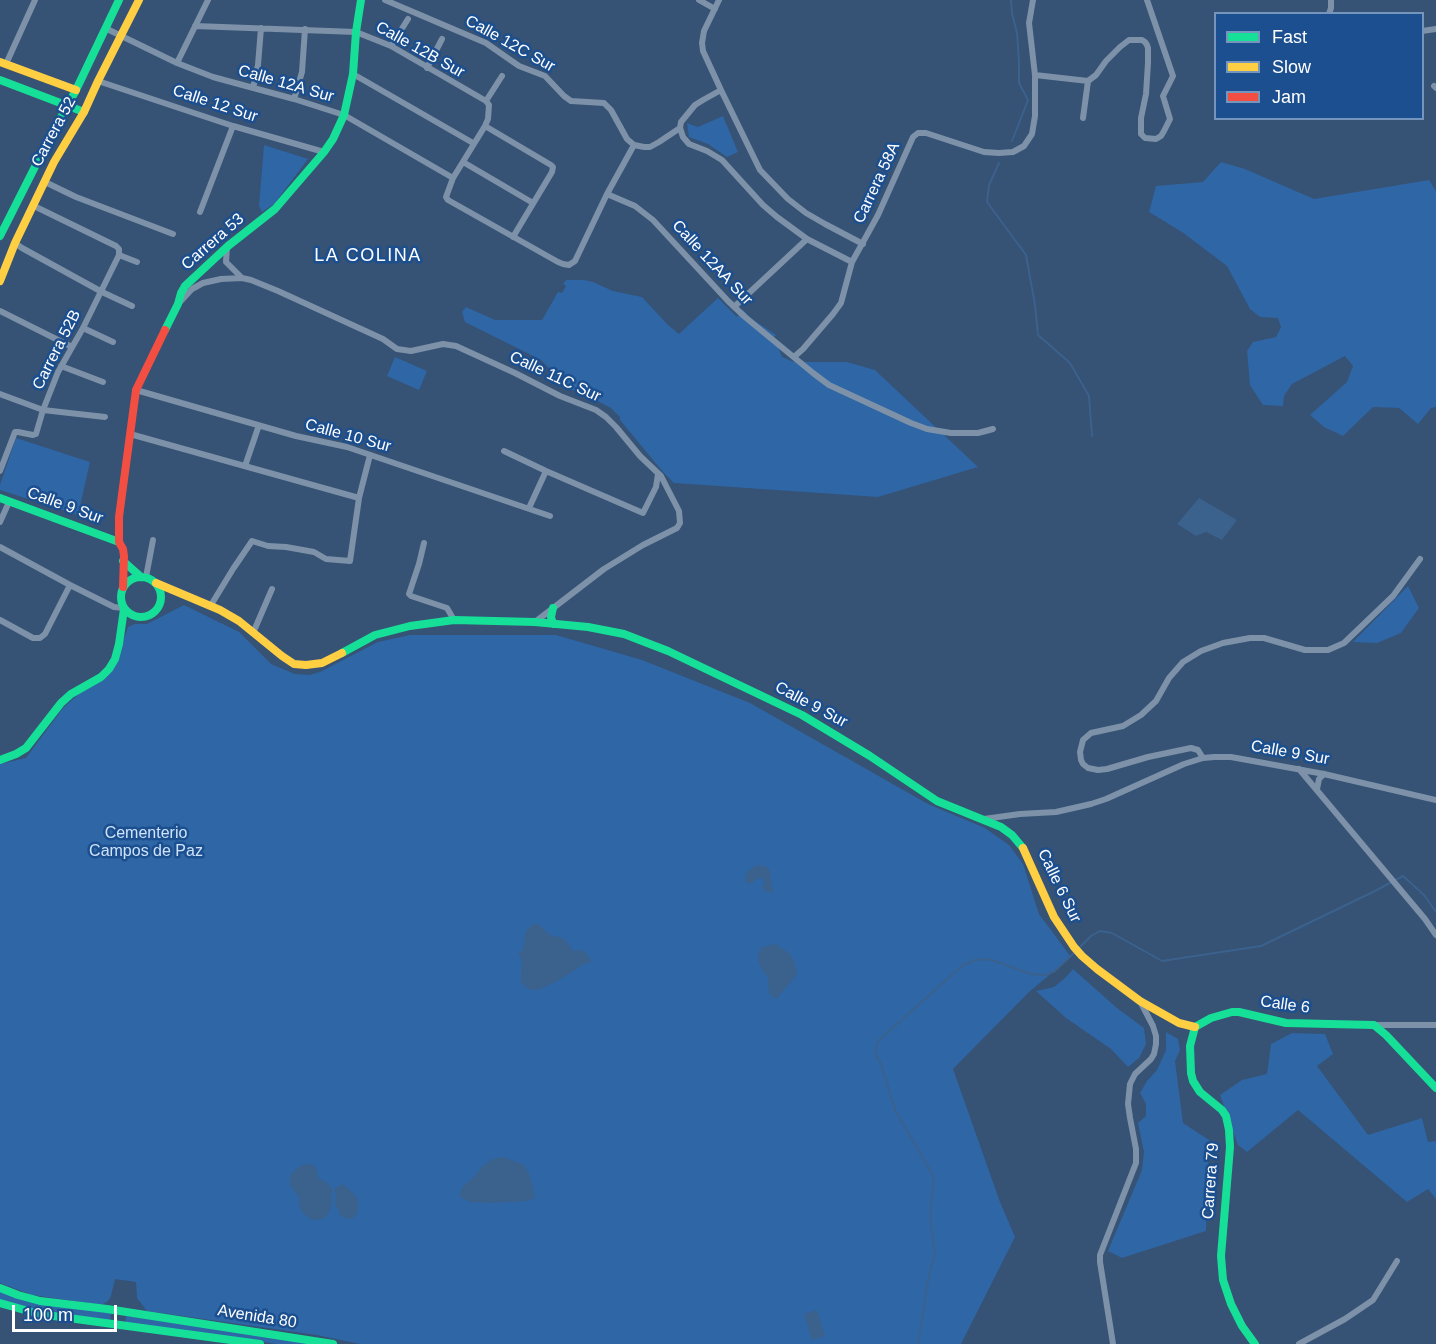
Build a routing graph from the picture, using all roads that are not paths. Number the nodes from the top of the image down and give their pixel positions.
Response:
1 (35, 0) edge
2 (119, 0) edge
3 (139, 0) edge
4 (208, 0) edge
5 (361, 0) edge
6 (386, 0) edge
7 (699, 0) edge
8 (719, 0) edge
9 (1033, 0) edge
10 (1147, 0) edge
11 (715, 9) junction
12 (408, 19) dead end
13 (195, 26) junction
14 (105, 28) junction
15 (261, 28) junction
16 (305, 30) junction
17 (356, 32) junction
18 (122, 36) junction
19 (442, 39) dead end
20 (391, 46) junction
21 (3, 63) edge
22 (177, 63) junction
23 (427, 68) junction
24 (352, 74) junction
25 (1035, 75) junction
26 (502, 76) dead end
27 (0, 80) edge
28 (98, 81) junction
29 (1088, 81) junction
30 (253, 88) junction
31 (76, 90) junction
32 (721, 90) junction
33 (294, 99) junction
34 (486, 101) junction
35 (68, 106) junction
36 (84, 112) junction
37 (344, 115) junction
38 (1083, 118) dead end
39 (233, 126) junction
40 (485, 126) junction
41 (681, 128) junction
42 (473, 143) junction
43 (634, 145) junction
44 (324, 152) junction
45 (463, 162) junction
46 (453, 178) junction
47 (45, 182) junction
48 (607, 194) junction
49 (533, 202) junction
50 (34, 206) junction
51 (201, 212) dead end
52 (172, 234) dead end
53 (0, 236) edge
54 (513, 237) junction
55 (807, 239) junction
56 (15, 243) junction
57 (863, 244) junction
58 (228, 246) junction
59 (119, 255) junction
60 (137, 262) dead end
61 (852, 262) junction
62 (242, 278) junction
63 (0, 281) edge
64 (102, 292) junction
65 (178, 304) junction
66 (132, 306) dead end
67 (734, 307) junction
68 (0, 311) edge
69 (83, 328) junction
70 (113, 342) dead end
71 (72, 347) junction
72 (794, 357) junction
73 (61, 366) junction
74 (103, 382) dead end
75 (136, 390) junction
76 (0, 394) edge
77 (43, 410) junction
78 (105, 417) dead end
79 (259, 425) junction
80 (993, 429) dead end
81 (130, 434) junction
82 (504, 451) dead end
83 (370, 454) junction
84 (245, 466) junction
85 (0, 471) edge
86 (546, 471) junction
87 (658, 474) junction
88 (664, 482) junction
89 (656, 487) junction
90 (0, 498) edge
91 (359, 498) junction
92 (9, 502) junction
93 (529, 508) junction
94 (550, 516) dead end
95 (0, 522) edge
96 (153, 540) dead end
97 (119, 542) junction
98 (424, 543) dead end
99 (0, 547) edge
100 (1420, 559) dead end
101 (123, 561) junction
102 (144, 577) junction
103 (156, 583) junction
104 (70, 585) junction
105 (123, 587) junction
106 (272, 589) dead end
107 (179, 593) junction
108 (160, 604) junction
109 (211, 605) junction
110 (123, 608) junction
111 (553, 608) junction
112 (132, 615) junction
113 (0, 620) edge
114 (454, 620) junction
115 (535, 622) junction
116 (123, 624) junction
117 (553, 624) junction
118 (253, 633) junction
119 (1203, 758) junction
120 (0, 760) edge
121 (1299, 769) junction
122 (1324, 774) junction
123 (1317, 789) junction
124 (1436, 800) edge
125 (984, 819) junction
126 (1436, 935) edge
127 (1140, 1001) junction
128 (1436, 1024) edge
129 (1374, 1025) junction
130 (1195, 1027) junction
131 (1436, 1088) edge
132 (1397, 1261) dead end
133 (0, 1288) edge
134 (0, 1303) edge
135 (0, 1309) edge
136 (17, 1309) junction
137 (222, 1341) edge
138 (260, 1344) edge
139 (333, 1344) edge
140 (1113, 1344) edge
141 (1255, 1344) edge
142 (1299, 1344) edge

1 - 21 street
2 - 14 main road, Carrera 52
3 - 18 main road, Carrera 52
4 - 13 street
5 - 17 main road, Carrera 53
6 - 43 street, Calle 12C Sur
7 - 11 street
8 - 11 street
9 - 25 street
10 - 29 street
11 - 32 street
12 - 20 street
13 - 15 street, Calle 12B Sur
13 - 22 street
14 - 18 street, Calle 12A Sur
14 - 31 main road, Carrera 52
15 - 16 street, Calle 12B Sur
15 - 30 street
16 - 17 street, Calle 12B Sur
16 - 33 street
17 - 20 street, Calle 12B Sur
17 - 24 main road, Carrera 53
18 - 22 street, Calle 12A Sur
18 - 28 main road, Carrera 52
19 - 23 street
20 - 23 street, Calle 12B Sur
21 - 31 main road
22 - 30 street, Calle 12A Sur
23 - 34 street, Calle 12B Sur
24 - 37 main road, Carrera 53
24 - 42 street
25 - 29 street
25 - 57 street, Carrera 58A
26 - 34 street
27 - 35 main road
28 - 36 main road, Carrera 52
28 - 39 street, Calle 12 Sur
29 - 38 street
30 - 33 street, Calle 12A Sur
31 - 35 main road, Carrera 52
32 - 41 street
32 - 57 street
33 - 37 street, Calle 12A Sur
34 - 40 street
35 - 36 main road
35 - 53 main road, Carrera 52
36 - 47 main road, Carrera 52
37 - 44 main road, Carrera 53
37 - 46 street, Calle 12A Sur
39 - 44 street, Calle 12 Sur
39 - 51 street
40 - 42 street
40 - 49 street
41 - 43 street
41 - 55 street
42 - 45 street
43 - 48 street
44 - 58 main road, Carrera 53
45 - 46 street
45 - 49 street
46 - 54 street
47 - 50 main road, Carrera 52
47 - 52 street
48 - 54 street
48 - 67 street, Calle 12AA Sur
49 - 54 street
50 - 56 main road, Carrera 52
50 - 59 street
55 - 61 street
55 - 67 street
56 - 63 main road, Carrera 52
56 - 64 street
57 - 61 street, Carrera 58A
58 - 62 street
58 - 65 main road, Carrera 53
59 - 60 street
59 - 64 street, Carrera 52B
61 - 72 street, Carrera 58A
62 - 65 street
62 - 87 street, Calle 11C Sur
64 - 66 street
64 - 69 street, Carrera 52B
65 - 75 main road, Carrera 53
67 - 72 street, Calle 12AA Sur
68 - 71 street
69 - 70 street
69 - 71 street, Carrera 52B
71 - 73 street, Carrera 52B
72 - 80 street, Calle 12AA Sur
73 - 74 street
73 - 77 street, Carrera 52B
75 - 79 street, Calle 10 Sur
75 - 81 main road, Carrera 53
76 - 77 street
77 - 78 street
77 - 85 street, Carrera 52B
79 - 83 street, Calle 10 Sur
79 - 84 street
81 - 84 street
81 - 97 main road, Carrera 53
82 - 86 street
83 - 91 street
83 - 93 street, Calle 10 Sur
84 - 91 street
86 - 89 street
86 - 93 street
87 - 88 street, Calle 11C Sur
87 - 89 street
88 - 89 street
88 - 111 street, Calle 11C Sur
90 - 92 main road, Calle 9 Sur
91 - 109 street
92 - 95 street
92 - 97 main road, Calle 9 Sur
93 - 94 street, Calle 10 Sur
96 - 102 street
97 - 101 main road, Carrera 53
98 - 114 street
99 - 104 street
100 - 119 street
101 - 102 main road
101 - 105 main road, Carrera 53
102 - 103 main road
102 - 105 main road
103 - 107 main road, Calle 9 Sur
103 - 108 main road
104 - 110 street
104 - 113 street
105 - 110 main road
106 - 118 street
107 - 108 main road
107 - 109 main road, Calle 9 Sur
108 - 112 main road
109 - 118 main road, Calle 9 Sur
110 - 112 main road
110 - 116 main road
111 - 115 street
111 - 117 main road
112 - 116 main road
114 - 115 main road, Calle 9 Sur
114 - 118 main road, Calle 9 Sur
115 - 117 main road, Calle 9 Sur
116 - 120 main road
117 - 125 main road, Calle 9 Sur
119 - 121 street, Calle 9 Sur
119 - 125 street, Calle 9 Sur
121 - 122 street, Calle 9 Sur
121 - 123 street
122 - 123 street
122 - 124 street, Calle 9 Sur
123 - 126 street
125 - 127 main road, Calle 6 Sur
127 - 130 main road, Calle 6 Sur
127 - 140 street
128 - 129 street, Calle 6
129 - 130 main road, Calle 6
129 - 131 main road
130 - 141 main road, Carrera 79
132 - 142 street
133 - 139 main road, Avenida 80
134 - 136 main road, Avenida 80
135 - 136 main road
136 - 137 main road, Avenida 80
137 - 138 main road, Avenida 80

